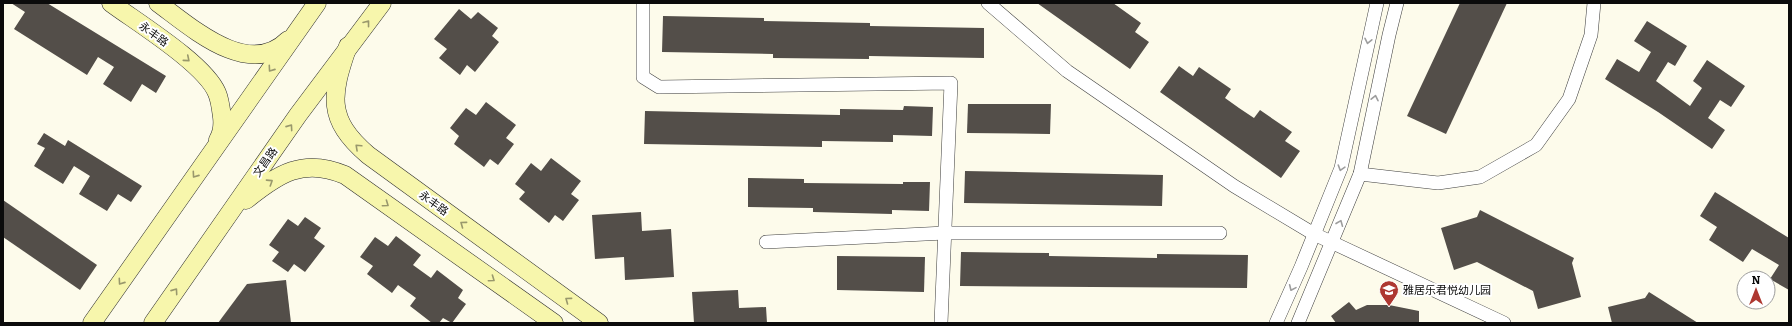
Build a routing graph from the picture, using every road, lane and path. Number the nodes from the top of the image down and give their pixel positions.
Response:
1 (111, 3) edge
2 (158, 3) edge
3 (317, 3) edge
4 (382, 3) edge
5 (643, 3) edge
6 (988, 3) edge
7 (1377, 3) edge
8 (1397, 3) edge
9 (1594, 3) edge
10 (300, 28) junction
11 (348, 46) junction
12 (212, 153) junction
13 (1360, 174) junction
14 (228, 214) junction
15 (945, 233) junction
16 (1220, 233) dead end
17 (1314, 234) junction
18 (766, 242) dead end
19 (1332, 242) junction
20 (92, 323) edge
21 (153, 323) edge
22 (554, 323) edge
23 (600, 323) edge
24 (941, 323) edge
25 (1276, 323) edge
26 (1298, 323) edge
27 (1504, 323) edge

1 -> 12 street, 永丰路
2 - 10 street
3 - 10 street
11 -> 4 street, 文昌路
5 - 15 street
6 - 17 street
7 -> 17 street
13 -> 8 street
9 - 13 street
10 -> 12 street
14 -> 11 street, 文昌路
23 -> 11 street, 永丰路
12 -> 20 street
19 -> 13 street
21 -> 14 street, 文昌路
14 -> 22 street
15 - 16 street
15 - 18 street
15 - 24 street
17 - 19 street
17 -> 25 street
19 - 26 street
19 - 27 street

